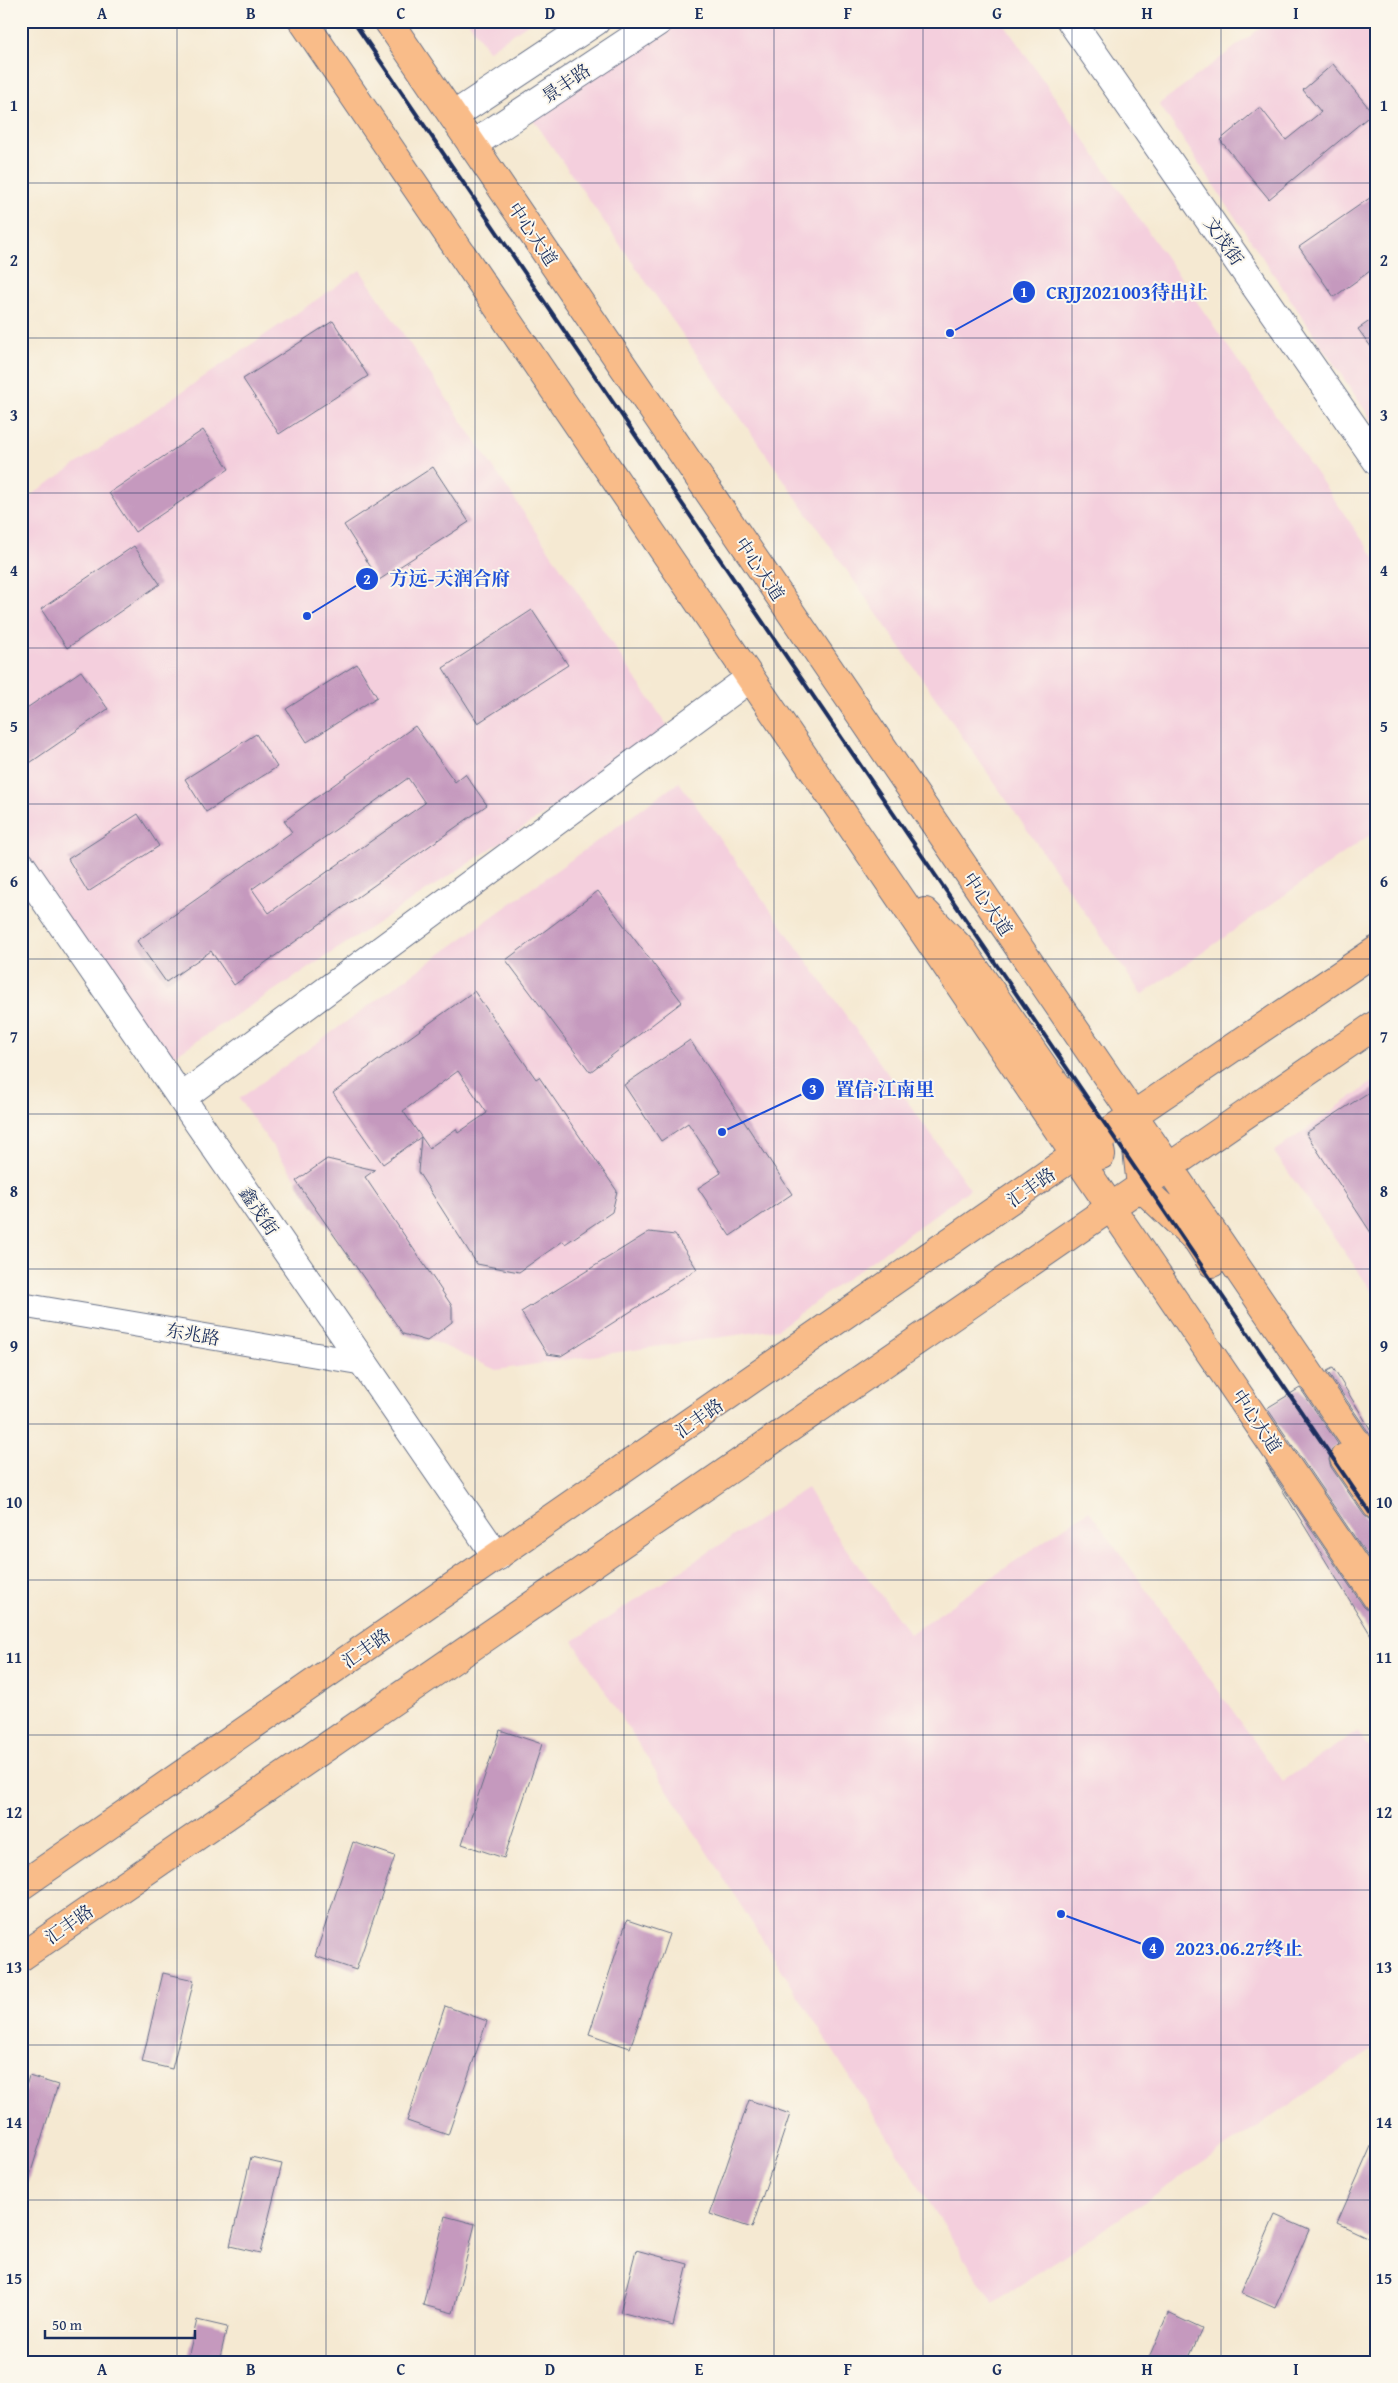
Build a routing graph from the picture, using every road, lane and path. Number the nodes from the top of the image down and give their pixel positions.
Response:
1 (303, 21) edge
2 (388, 21) edge
3 (596, 21) edge
4 (659, 21) edge
5 (1071, 21) edge
6 (452, 116) junction
7 (472, 145) junction
8 (1377, 461) edge
9 (750, 678) junction
10 (871, 855) junction
11 (21, 865) edge
12 (1377, 950) edge
13 (1377, 1024) edge
14 (1082, 1042) junction
15 (1047, 1072) junction
16 (181, 1098) junction
17 (1133, 1116) junction
18 (1098, 1139) junction
19 (1076, 1156) junction
20 (1168, 1167) junction
21 (1141, 1186) junction
22 (1111, 1208) junction
23 (1197, 1240) junction
24 (1136, 1245) junction
25 (21, 1305) edge
26 (364, 1363) junction
27 (1377, 1473) edge
28 (1377, 1506) edge
29 (497, 1557) junction
30 (1377, 1569) edge
31 (1377, 1598) edge
32 (21, 1886) edge
33 (21, 1957) edge

1 - 9 main road, 中心大道
2 - 6 main road, 中心大道
3 - 6 street, 景丰路
4 - 7 street, 景丰路
5 - 8 street, 文茂街
6 - 7 main road, 中心大道
7 - 14 main road, 中心大道
9 - 10 main road, 中心大道
9 - 16 street
10 - 15 main road, 中心大道
10 - 19 main road, 中心大道
11 - 16 street, 鑫茂街
12 - 17 main road, 汇丰路
13 - 20 main road, 汇丰路
14 - 15 main road
14 - 17 main road, 中心大道
15 - 18 main road, 中心大道
16 - 26 street, 鑫茂街
17 - 18 main road, 汇丰路
17 - 20 main road, 中心大道
17 - 21 main road, 中心大道
18 - 19 main road, 汇丰路
18 - 22 main road, 中心大道
19 - 22 main road, 中心大道
19 - 29 main road, 汇丰路
20 - 21 main road, 汇丰路
20 - 23 main road, 中心大道
20 - 27 main road, 中心大道
21 - 22 main road, 汇丰路
21 - 23 main road, 中心大道
22 - 24 main road, 中心大道
22 - 33 main road, 汇丰路
23 - 28 main road, 中心大道
24 - 30 main road, 中心大道
24 - 31 main road, 中心大道
25 - 26 street, 东兆路
26 - 29 street, 鑫茂街
29 - 32 main road, 汇丰路

